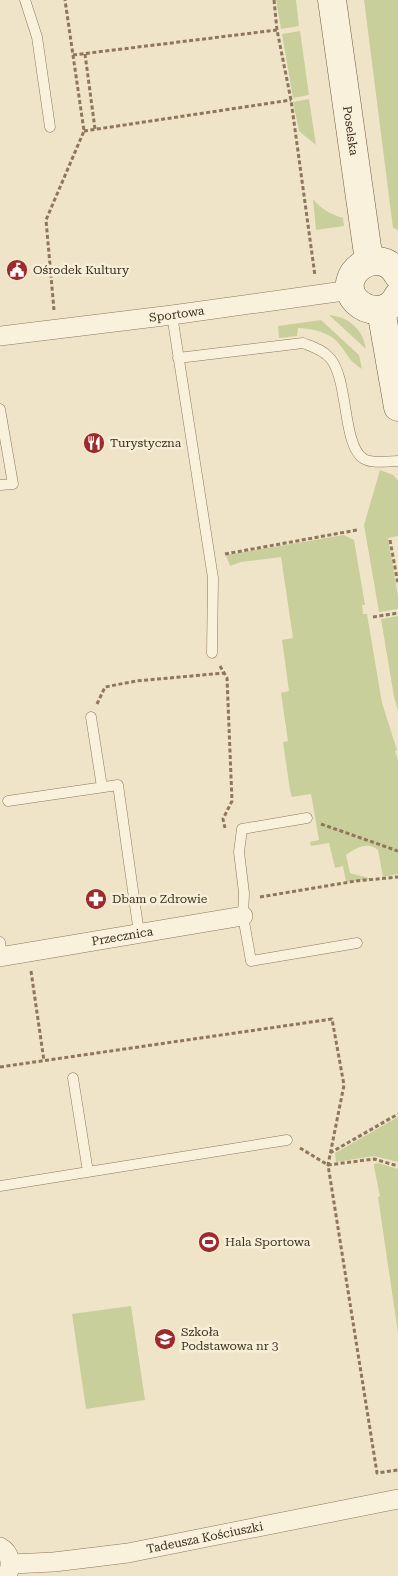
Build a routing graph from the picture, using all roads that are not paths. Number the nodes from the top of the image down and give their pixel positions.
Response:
1 (25, 0) edge
2 (332, 0) edge
3 (50, 128) dead end
4 (369, 261) junction
5 (398, 275) edge
6 (351, 290) junction
7 (390, 303) edge
8 (172, 315) junction
9 (0, 336) edge
10 (178, 358) junction
11 (398, 407) edge
12 (0, 409) edge
13 (398, 461) edge
14 (0, 486) edge
15 (212, 653) road end
16 (91, 717) road end
17 (102, 787) junction
18 (8, 800) dead end
19 (307, 818) road end
20 (243, 916) junction
21 (140, 933) junction
22 (357, 943) dead end
23 (1, 952) edge
24 (73, 1078) dead end
25 (287, 1140) road end
26 (88, 1172) junction
27 (0, 1186) edge
28 (398, 1499) edge
29 (0, 1547) edge
30 (9, 1570) edge

1 - 3 lane
2 - 4 street, Poselska
4 - 5 street
4 - 6 street
6 - 7 street
6 - 8 street, Sportowa
7 - 11 street
8 - 9 street, Sportowa
8 - 10 lane
10 - 13 lane
10 - 15 lane
12 - 14 lane
16 - 17 lane
17 - 18 lane
17 - 21 lane
19 - 20 lane
20 - 21 street, Przecznica
20 - 22 lane
21 - 23 street, Przecznica
24 - 26 lane
25 - 26 lane
26 - 27 lane
28 - 30 street, Tadeusza Kościuszki
29 - 30 street

